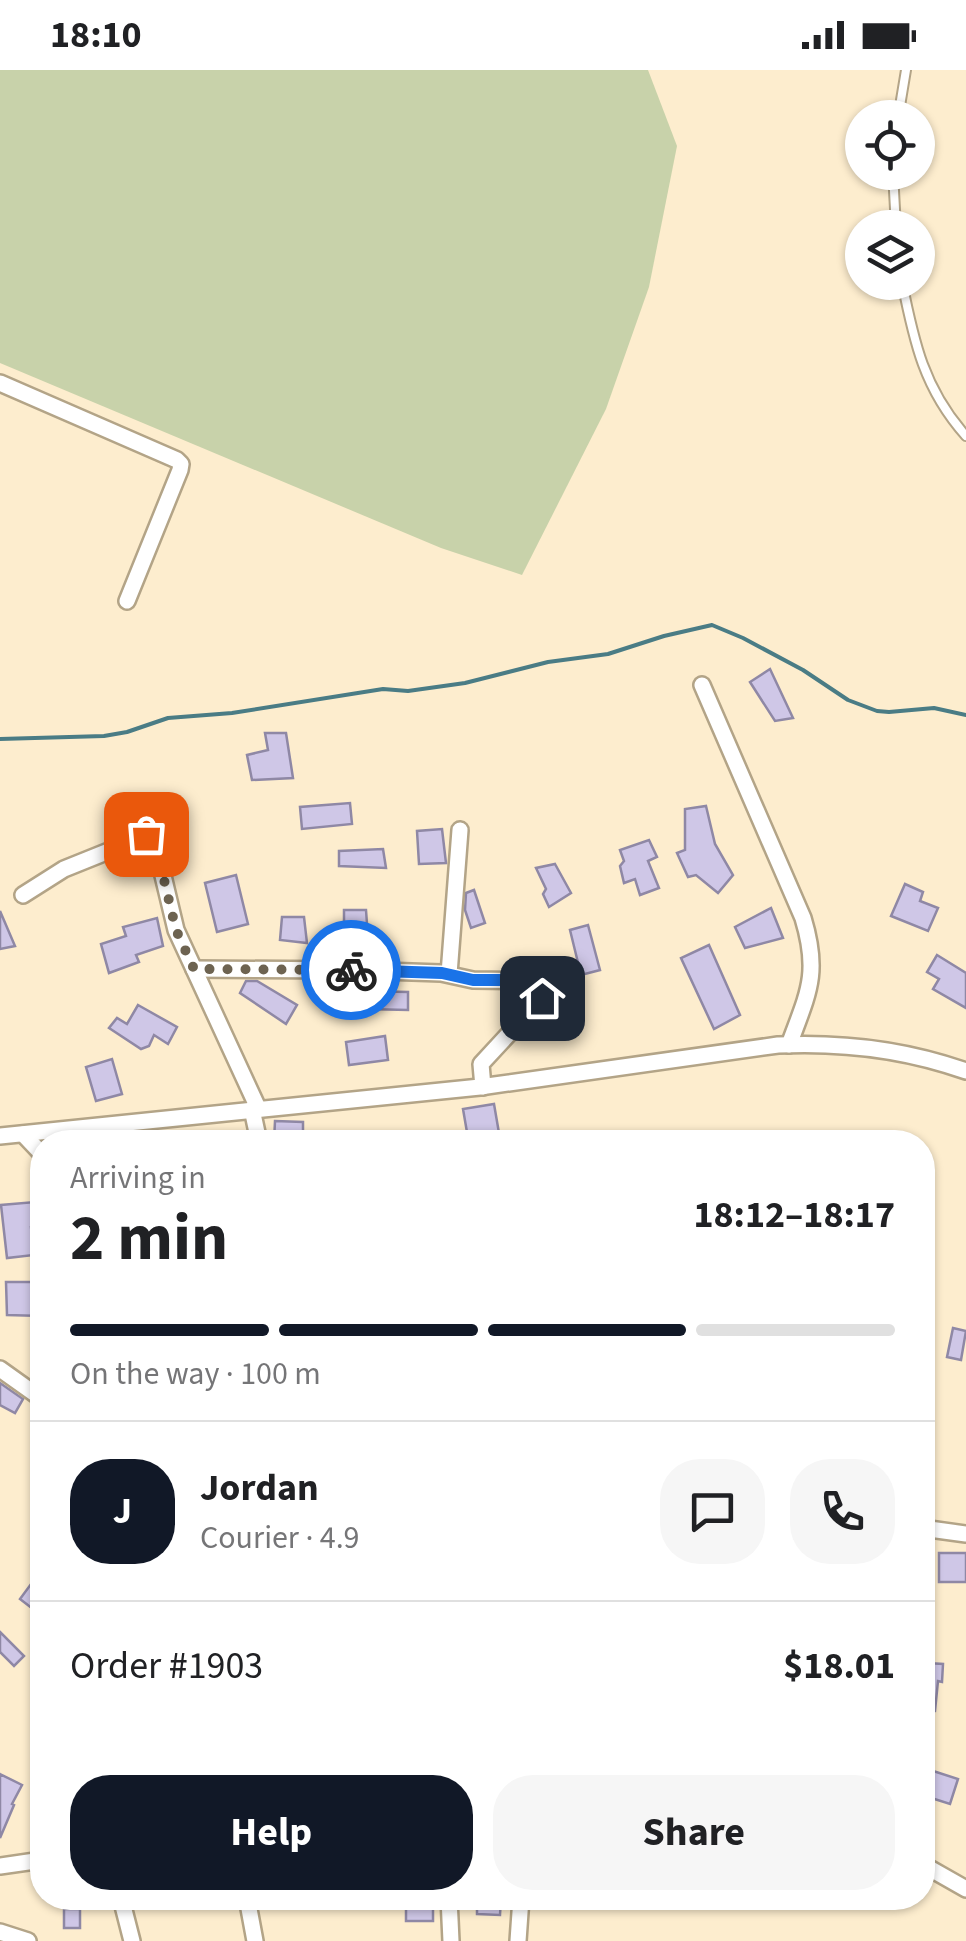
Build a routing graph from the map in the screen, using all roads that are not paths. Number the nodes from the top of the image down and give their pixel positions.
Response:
1 (906, 70) edge
2 (901, 100) edge
3 (906, 300) edge
4 (0, 383) edge
5 (966, 436) edge
6 (127, 602) dead end
7 (702, 685) dead end
8 (460, 830) dead end
9 (23, 896) dead end
10 (194, 969) junction
11 (449, 974) junction
12 (789, 1045) junction
13 (966, 1071) edge
14 (483, 1087) junction
15 (255, 1108) junction
16 (59, 1130) edge
17 (257, 1130) edge
18 (30, 1133) edge
19 (23, 1134) junction
20 (0, 1136) edge
21 (30, 1141) edge
22 (0, 1369) edge
23 (30, 1391) edge
24 (935, 1530) edge
25 (966, 1534) edge
26 (30, 1862) edge
27 (0, 1866) edge
28 (935, 1871) edge
29 (966, 1889) edge
30 (124, 1910) edge
31 (249, 1910) edge
32 (450, 1910) edge
33 (519, 1910) edge
34 (0, 1932) edge
35 (28, 1941) edge
36 (132, 1941) edge
37 (255, 1941) edge
38 (451, 1941) edge
39 (518, 1941) edge

1 - 2 lane
3 - 5 lane
4 - 6 street
7 - 12 street
8 - 11 street
9 - 10 street
10 - 11 street
10 - 15 street
11 - 14 street
12 - 13 street
12 - 14 street
14 - 15 street
15 - 16 street
15 - 17 street
18 - 19 street
19 - 20 street
19 - 21 street
22 - 23 street
24 - 25 street
26 - 27 street
28 - 29 street
30 - 36 street
31 - 37 street
32 - 38 street
33 - 39 street
34 - 35 street

